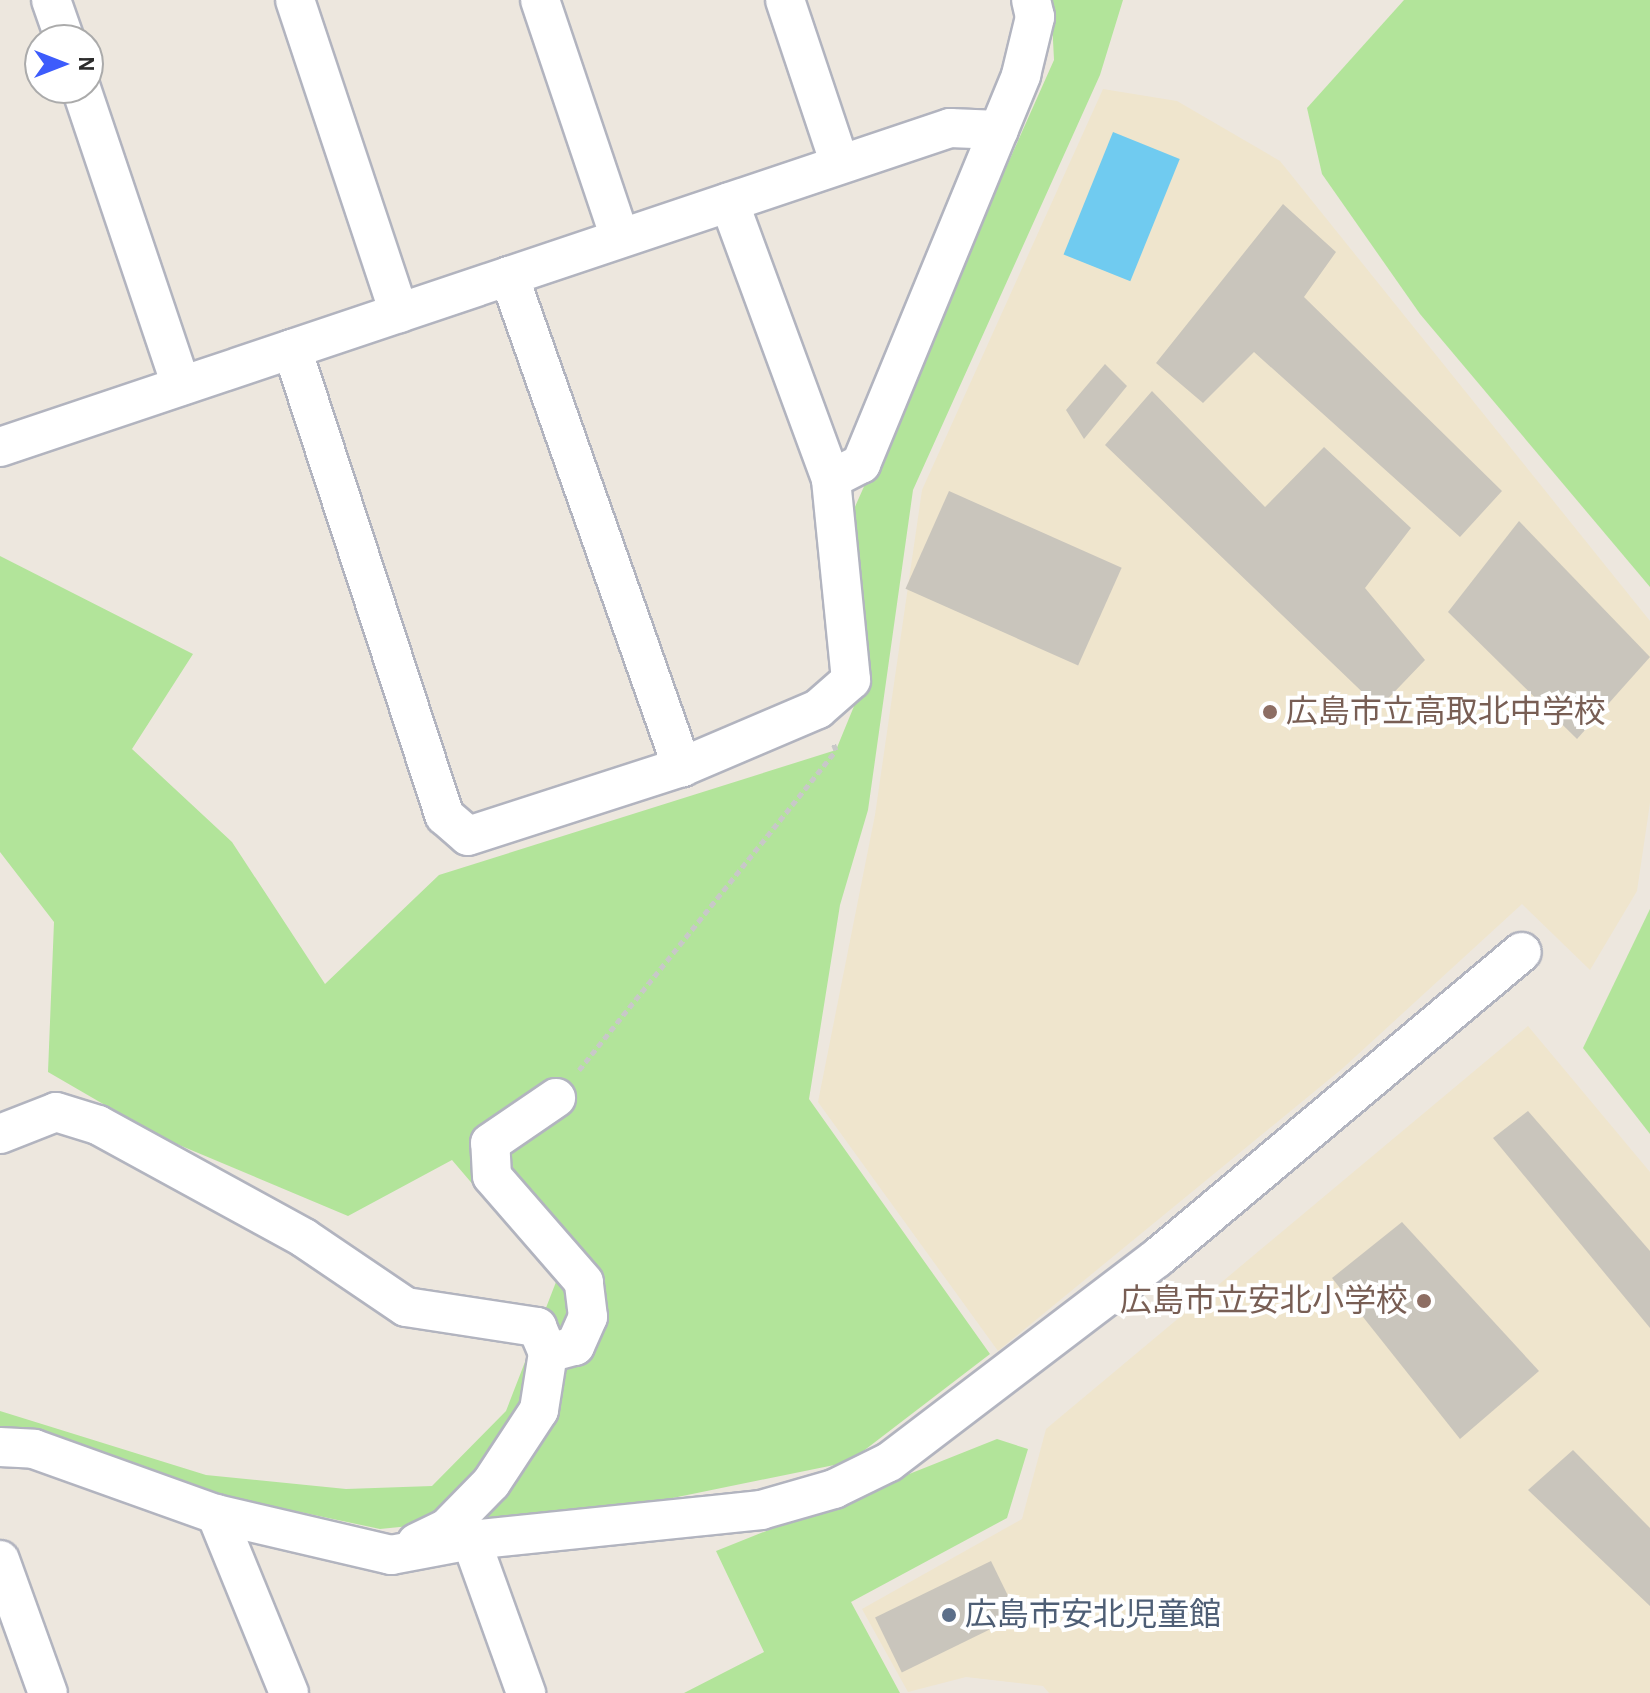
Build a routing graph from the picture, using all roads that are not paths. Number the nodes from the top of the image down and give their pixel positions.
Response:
1 (51, 0) edge
2 (295, 0) edge
3 (540, 0) edge
4 (785, 0) edge
5 (1031, 0) edge
6 (59, 24) edge
7 (86, 104) edge
8 (999, 130) junction
9 (840, 164) junction
10 (729, 202) junction
11 (620, 238) junction
12 (509, 276) junction
13 (399, 313) junction
14 (292, 349) junction
15 (181, 386) junction
16 (0, 447) edge
17 (831, 479) junction
18 (682, 767) junction
19 (1522, 952) dead end
20 (556, 1098) road end
21 (0, 1134) edge
22 (548, 1353) junction
23 (0, 1447) edge
24 (216, 1514) junction
25 (471, 1540) junction
26 (391, 1555) junction
27 (0, 1560) edge
28 (48, 1693) edge
29 (289, 1693) edge
30 (526, 1693) edge

1 - 6 street
2 - 13 street
3 - 11 street
4 - 9 street
5 - 8 street
7 - 15 street
8 - 9 street
8 - 17 street
9 - 10 street
10 - 11 street
10 - 17 street
11 - 12 street
12 - 13 street
12 - 18 street
13 - 14 street
14 - 15 street
14 - 18 street
15 - 16 street
17 - 18 street
19 - 25 street
20 - 22 street
21 - 22 street
22 - 26 street
23 - 24 street
24 - 26 street
24 - 29 street
25 - 26 street
25 - 30 street
27 - 28 street

